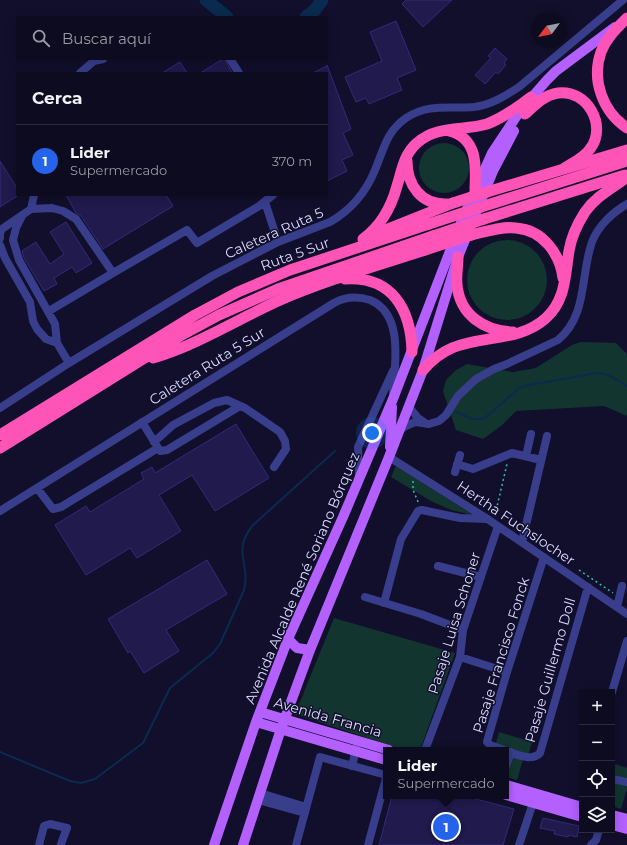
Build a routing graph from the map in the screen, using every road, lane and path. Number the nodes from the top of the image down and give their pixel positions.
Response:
1 (623, 0) edge
2 (627, 18) edge
3 (99, 60) edge
4 (231, 60) edge
5 (81, 72) edge
6 (238, 72) edge
7 (531, 97) junction
8 (525, 114) junction
9 (627, 128) edge
10 (444, 130) junction
11 (627, 150) edge
12 (408, 153) junction
13 (627, 161) edge
14 (563, 169) junction
15 (627, 174) edge
16 (627, 177) edge
17 (475, 189) junction
18 (34, 196) edge
19 (272, 196) edge
20 (265, 202) junction
21 (627, 204) edge
22 (446, 205) junction
23 (31, 209) junction
24 (23, 214) junction
25 (479, 218) junction
26 (0, 238) edge
27 (363, 239) junction
28 (278, 242) junction
29 (0, 246) edge
30 (458, 257) junction
31 (290, 270) junction
32 (112, 273) junction
33 (332, 280) junction
34 (564, 289) junction
35 (49, 312) junction
36 (526, 331) junction
37 (57, 343) junction
38 (412, 352) junction
39 (138, 362) junction
40 (69, 363) junction
41 (396, 365) junction
42 (423, 370) junction
43 (393, 399) junction
44 (240, 406) junction
45 (409, 407) junction
46 (0, 408) edge
47 (142, 422) junction
48 (424, 422) junction
49 (400, 430) junction
50 (531, 434) dead end
51 (0, 435) edge
52 (547, 436) dead end
53 (156, 445) junction
54 (0, 448) edge
55 (509, 454) junction
56 (460, 455) dead end
57 (526, 456) junction
58 (389, 457) junction
59 (541, 460) junction
60 (274, 468) dead end
61 (413, 471) junction
62 (359, 478) junction
63 (37, 488) junction
64 (422, 510) junction
65 (0, 511) edge
66 (493, 523) junction
67 (522, 542) junction
68 (544, 557) junction
69 (438, 566) dead end
70 (579, 570) dead end
71 (481, 577) junction
72 (622, 586) dead end
73 (588, 587) junction
74 (365, 598) dead end
75 (619, 598) junction
76 (384, 603) junction
77 (617, 607) junction
78 (627, 614) edge
79 (463, 630) junction
80 (288, 639) junction
81 (627, 641) edge
82 (310, 650) junction
83 (460, 657) junction
84 (507, 672) junction
85 (613, 689) edge
86 (260, 712) junction
87 (285, 719) junction
88 (256, 722) junction
89 (281, 729) junction
90 (357, 746) junction
91 (426, 747) edge
92 (496, 747) edge
93 (383, 749) edge
94 (509, 752) edge
95 (383, 759) edge
96 (352, 766) junction
97 (383, 774) edge
98 (615, 782) edge
99 (627, 782) edge
100 (509, 785) edge
101 (383, 789) edge
102 (509, 796) edge
103 (547, 796) junction
104 (259, 797) junction
105 (533, 803) junction
106 (579, 806) edge
107 (305, 810) junction
108 (579, 816) edge
109 (615, 816) edge
110 (627, 819) edge
111 (615, 826) edge
112 (627, 829) edge
113 (598, 833) edge
114 (61, 844) dead end
115 (39, 845) edge
116 (214, 845) edge
117 (243, 845) edge
118 (296, 845) edge
119 (368, 845) edge
120 (519, 845) edge
121 (591, 845) edge

1 - 28 street, Caletera Ruta 5
2 - 7 main road, Avenida Alcalde René Soriano Bórquez
2 - 9 highway
3 - 5 street
4 - 6 street
7 - 8 main road
7 - 10 highway
7 - 17 main road, Avenida Alcalde René Soriano Bórquez
8 - 14 highway
8 - 25 main road
10 - 12 highway
10 - 17 highway
11 - 14 highway
12 - 22 highway
12 - 27 highway
13 - 31 highway, Ruta 5 Sur, bridge
14 - 22 highway, bridge
15 - 25 highway, Ruta 5 Sur
16 - 34 highway
17 - 38 main road, Avenida Alcalde René Soriano Bórquez
18 - 23 street
19 - 20 street
20 - 28 street
20 - 32 street
21 - 48 street
22 - 27 highway
23 - 24 street
23 - 32 street
24 - 26 street
24 - 35 street
25 - 30 main road
25 - 39 highway, Ruta 5 Sur, bridge
27 - 31 highway
28 - 40 street, Caletera Ruta 5
29 - 37 street
30 - 36 highway
30 - 42 main road
31 - 51 highway, Ruta 5 Sur
32 - 35 street
33 - 34 highway, bridge
33 - 38 highway
33 - 39 highway
34 - 36 highway
35 - 37 street
36 - 42 highway
37 - 40 street
38 - 43 main road, Avenida Alcalde René Soriano Bórquez
39 - 54 highway, Ruta 5 Sur
40 - 46 street, Caletera Ruta 5
41 - 43 street, Caletera Ruta 5 Sur
41 - 47 street, Caletera Ruta 5 Sur
41 - 62 street, Caletera Ruta 5 Sur
42 - 45 main road
43 - 58 main road
43 - 62 main road, Avenida Alcalde René Soriano Bórquez
44 - 53 street
44 - 53 street
44 - 60 street
45 - 48 street
45 - 49 main road
47 - 53 street
47 - 63 street, Caletera Ruta 5 Sur
48 - 49 street
49 - 58 main road
50 - 57 street
52 - 59 street
53 - 63 street
55 - 56 street
55 - 57 street
55 - 66 path
57 - 59 street
58 - 61 street, Hertha Fuchslocher
58 - 82 main road
59 - 67 street
61 - 64 path
61 - 66 street, Hertha Fuchslocher
62 - 80 main road, Avenida Alcalde René Soriano Bórquez
63 - 65 street, Caletera Ruta 5 Sur
64 - 66 street
64 - 76 street
66 - 67 street, Hertha Fuchslocher
66 - 71 street, Pasaje Luisa Schoner
67 - 68 street, Hertha Fuchslocher
68 - 73 street, Hertha Fuchslocher
68 - 84 street, Pasaje Francisco Fonck
69 - 71 street
70 - 75 path
71 - 79 street, Pasaje Luisa Schoner
72 - 75 street
73 - 77 street, Hertha Fuchslocher
73 - 94 street, Pasaje Guillermo Doll
74 - 76 street
75 - 77 street
76 - 79 street
77 - 78 street, Hertha Fuchslocher
79 - 83 street, Pasaje Luisa Schoner
80 - 82 main road
80 - 86 main road, Avenida Alcalde René Soriano Bórquez
81 - 85 street
82 - 87 main road
83 - 84 street
83 - 91 street, Pasaje Luisa Schoner
84 - 92 street, Pasaje Francisco Fonck
86 - 87 main road, Avenida Francia
86 - 88 main road, Avenida Alcalde René Soriano Bórquez
87 - 89 main road
87 - 90 main road, Avenida Francia
88 - 89 main road, Avenida Francia
88 - 116 main road, Avenida Alcalde René Soriano Bórquez
89 - 90 main road, Avenida Francia
89 - 104 main road
90 - 93 main road, Avenida Francia
90 - 95 main road, Avenida Francia
90 - 96 street
96 - 97 street
96 - 107 street
98 - 99 street
100 - 103 main road
101 - 119 street
102 - 105 main road
103 - 105 street
103 - 106 main road
104 - 107 street
104 - 117 main road
105 - 108 main road
105 - 120 street
107 - 118 street
109 - 110 main road
111 - 112 main road
113 - 121 street
114 - 115 street

